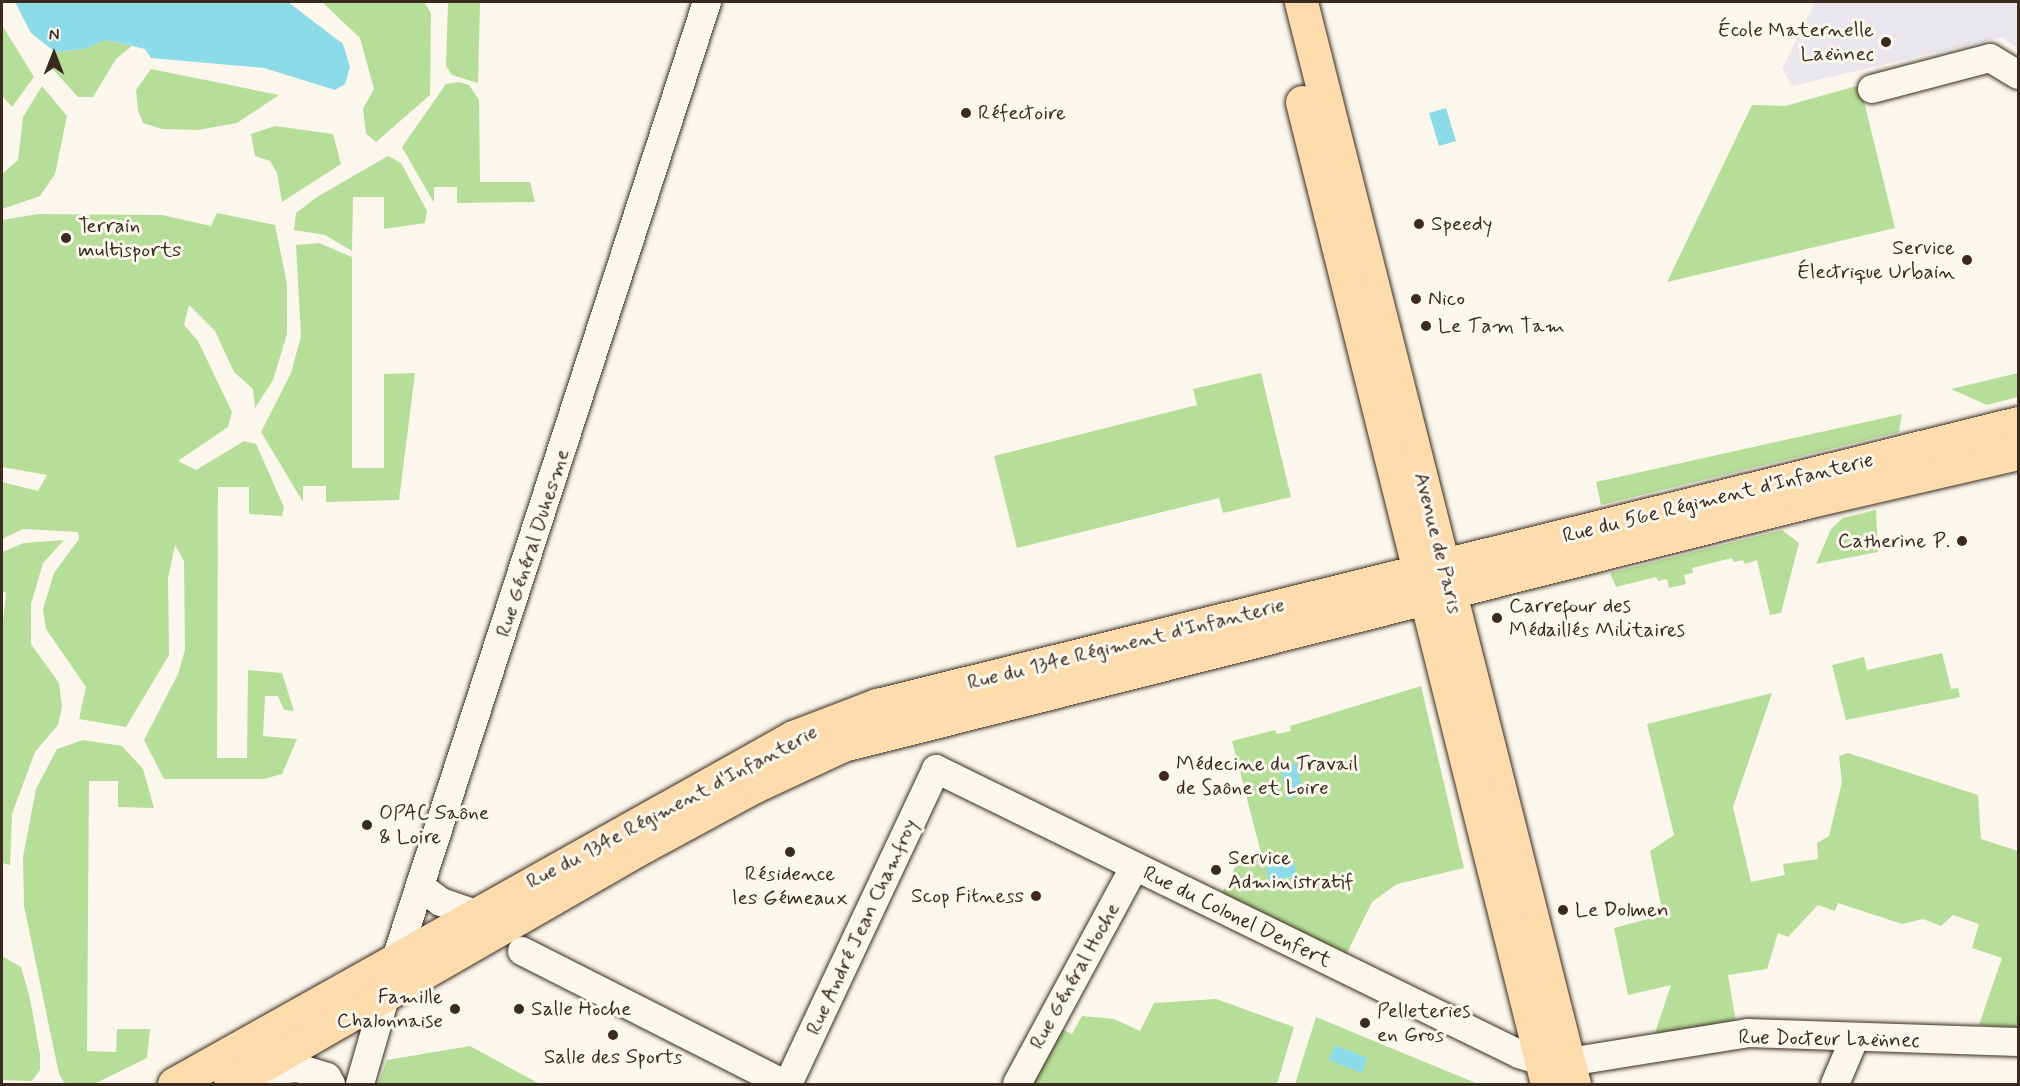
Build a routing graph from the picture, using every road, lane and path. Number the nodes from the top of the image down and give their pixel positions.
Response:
1 (707, 2) edge
2 (1277, 2) edge
3 (1301, 2) edge
4 (2019, 75) edge
5 (1872, 88) dead end
6 (2019, 423) edge
7 (2019, 453) edge
8 (1435, 582) junction
9 (936, 769) joint
10 (1134, 868) junction
11 (421, 887) junction
12 (475, 915) junction
13 (522, 951) dead end
14 (398, 956) junction
15 (388, 993) junction
16 (1855, 1037) junction
17 (2019, 1042) edge
18 (1559, 1075) edge
19 (242, 1078) edge
20 (174, 1084) edge
21 (331, 1084) edge
22 (360, 1084) edge
23 (786, 1084) edge
24 (1017, 1084) edge
25 (1835, 1084) edge

1 - 11 street, Rue Général Duhesme
2 - 8 main road, Avenue de Paris
3 - 8 main road, Avenue de Paris
4 - 5 street
6 - 8 main road, Rue du 56e Régiment d'Infanterie
7 - 8 main road, Rue du 56e Régiment d'Infanterie
8 - 12 main road, Rue du 134e Régiment d'Infanterie
8 - 15 main road, Rue du 134e Régiment d'Infanterie
8 - 18 main road, Avenue de Paris
8 - 18 main road, Avenue de Paris
9 - 10 street, Rue du Colonel Denfert
9 - 23 street, Rue André Jean Chamfroy
10 - 18 street, Rue du Colonel Denfert
10 - 24 street, Rue Général Hoche
11 - 12 street
11 - 14 street, Rue Général Duhesme
12 - 14 main road, Rue du 134e Régiment d'Infanterie
13 - 23 street
14 - 15 street, Rue Général Duhesme
14 - 20 main road, Rue du 134e Régiment d'Infanterie
15 - 19 main road, Rue du 134e Régiment d'Infanterie
15 - 22 street, Rue Général Duhesme
16 - 17 street, Rue Docteur Laënnec
16 - 18 street, Rue Docteur Laënnec
16 - 25 street
19 - 21 street

